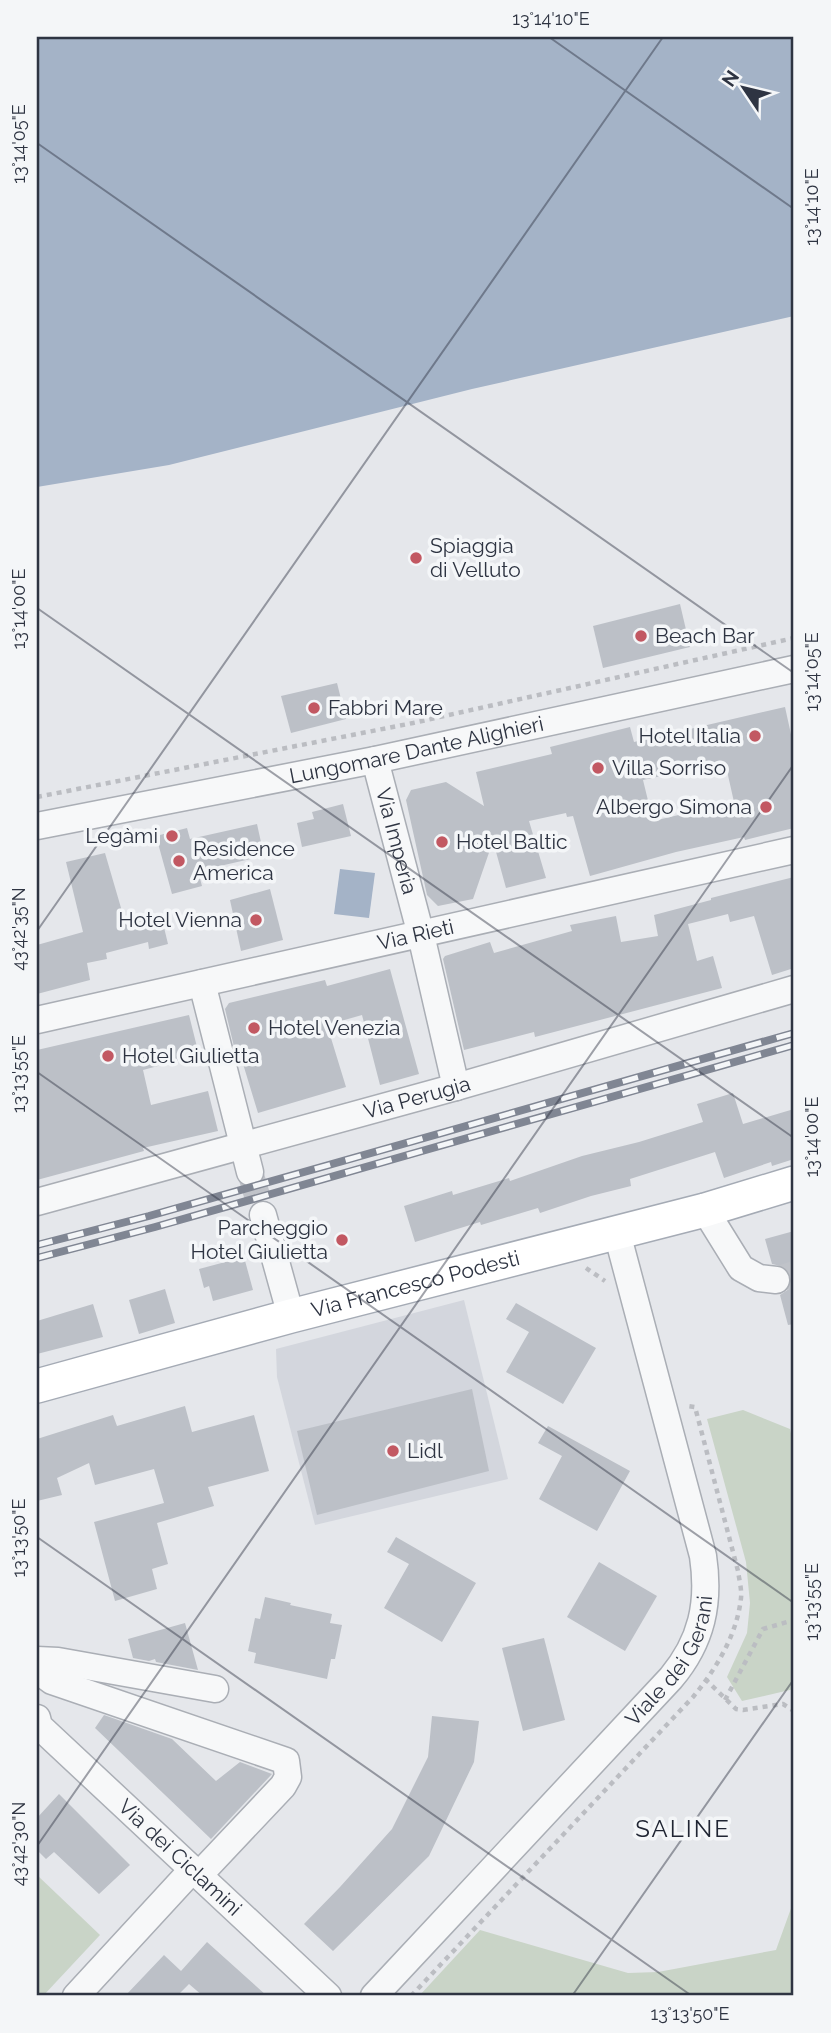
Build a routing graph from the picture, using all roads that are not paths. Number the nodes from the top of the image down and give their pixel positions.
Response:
1 (794, 669) edge
2 (375, 760) junction
3 (37, 826) edge
4 (794, 850) edge
5 (421, 935) junction
6 (202, 983) junction
7 (794, 989) edge
8 (37, 1020) edge
9 (456, 1087) junction
10 (243, 1145) junction
11 (250, 1172) tunnel mouth
12 (794, 1183) edge
13 (37, 1202) edge
14 (705, 1210) junction
15 (263, 1214) tunnel mouth
16 (617, 1233) junction
17 (776, 1280) tunnel mouth
18 (291, 1316) junction
19 (37, 1386) edge
20 (37, 1660) edge
21 (37, 1670) edge
22 (215, 1689) dead end
23 (37, 1718) edge
24 (196, 1872) junction
25 (76, 1996) edge
26 (328, 1996) edge
27 (374, 1996) edge

1 - 2 street, Lungomare Dante Alighieri
2 - 3 street, Lungomare Dante Alighieri
2 - 5 street, Via Imperia
4 - 5 street, Via Rieti
5 - 6 street, Via Rieti
5 - 9 street, Via Imperia
6 - 8 street, Via Rieti
6 - 10 street
7 - 9 street, Via Perugia
9 - 10 street, Via Perugia
10 - 11 street
10 - 13 street, Via Perugia
12 - 14 main road, Via Francesco Podesti
14 - 16 main road, Via Francesco Podesti
14 - 17 street
15 - 18 street
16 - 18 main road, Via Francesco Podesti
16 - 27 street, Viale dei Gerani
18 - 19 main road, Via Francesco Podesti
20 - 22 street
21 - 24 street
23 - 24 street, Via dei Ciclamini
24 - 25 street
24 - 26 street, Via dei Ciclamini

